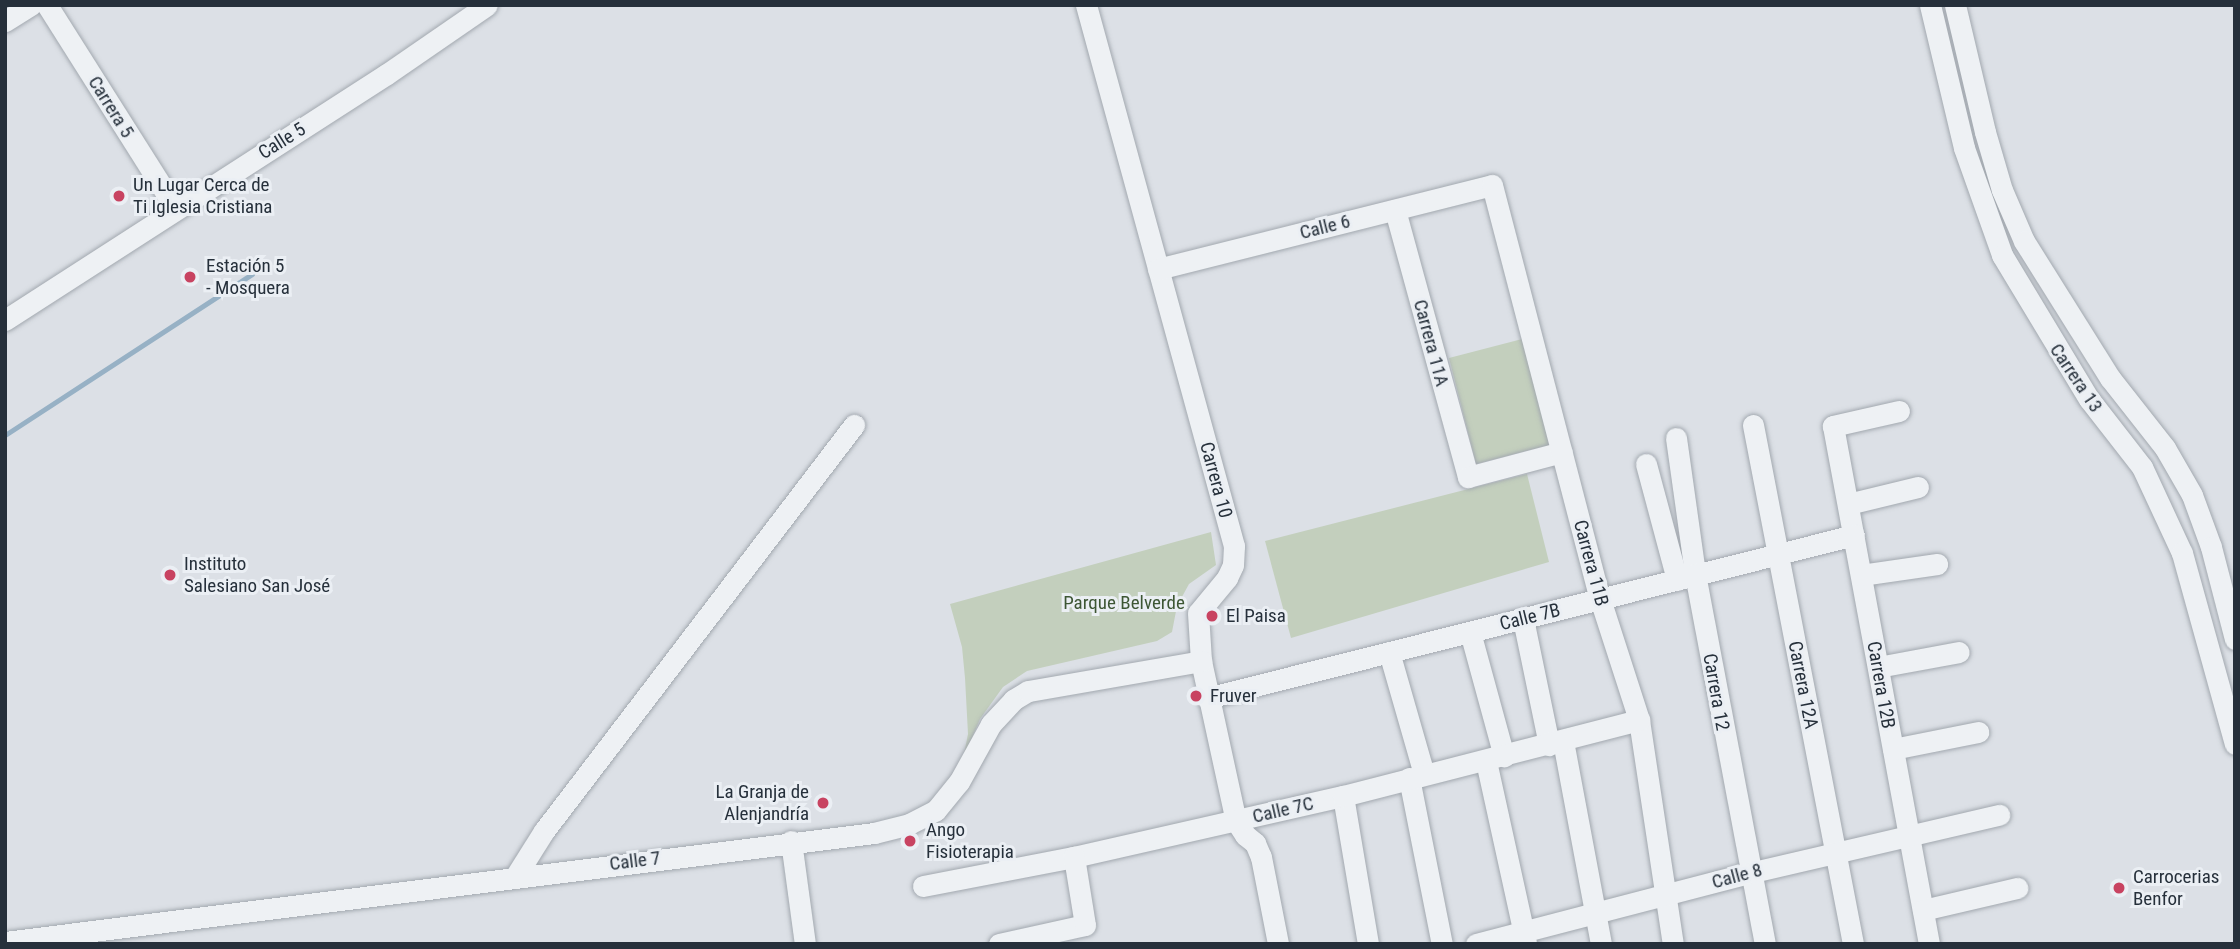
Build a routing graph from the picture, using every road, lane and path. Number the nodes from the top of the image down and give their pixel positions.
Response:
1 (31, 5) edge
2 (47, 5) edge
3 (487, 5) edge
4 (1086, 5) edge
5 (1930, 5) edge
6 (1955, 5) edge
7 (5, 21) edge
8 (1492, 185) joint
9 (176, 209) junction
10 (1395, 210) junction
11 (1158, 269) junction
12 (5, 320) edge
13 (1899, 411) dead end
14 (854, 425) dead end
15 (1753, 425) dead end
16 (1676, 438) dead end
17 (1562, 452) junction
18 (1646, 464) dead end
19 (1918, 487) dead end
20 (1848, 504) junction
21 (1854, 535) junction
22 (1778, 554) junction
23 (1937, 564) dead end
24 (1861, 575) junction
25 (1686, 577) junction
26 (1600, 599) junction
27 (1522, 619) junction
28 (1470, 632) junction
29 (2235, 639) edge
30 (1389, 652) junction
31 (1959, 652) dead end
32 (1201, 661) junction
33 (1878, 667) junction
34 (1207, 698) junction
35 (1639, 720) junction
36 (1978, 732) dead end
37 (1556, 743) junction
38 (2235, 744) edge
39 (1893, 749) junction
40 (1495, 759) junction
41 (1416, 776) junction
42 (1343, 796) junction
43 (1999, 815) dead end
44 (1236, 821) junction
45 (1909, 834) junction
46 (791, 841) junction
47 (1835, 852) junction
48 (1074, 857) junction
49 (1749, 873) junction
50 (515, 877) junction
51 (923, 886) dead end
52 (2017, 888) dead end
53 (1666, 895) junction
54 (1923, 911) junction
55 (1596, 913) junction
56 (1525, 938) edge
57 (1040, 939) edge
58 (5, 942) edge
59 (805, 944) edge
60 (999, 944) edge
61 (1278, 944) edge
62 (1368, 944) edge
63 (1442, 944) edge
64 (1476, 944) edge
65 (1601, 944) edge
66 (1673, 944) edge
67 (1765, 944) edge
68 (1853, 944) edge
69 (1929, 944) edge

1 - 7 street
2 - 9 street, Carrera 5
3 - 9 street, Calle 5
4 - 11 street, Carrera 10
5 - 38 street, Carrera 13
6 - 29 street, Carrera 13
8 - 10 street, Calle 6
8 - 17 street, Carrera 11B
9 - 12 street, Calle 5
10 - 11 street, Calle 6
10 - 17 street, Carrera 11A
11 - 32 street, Carrera 10
13 - 20 street, Carrera 12B
14 - 50 street
15 - 22 street, Carrera 12A
16 - 25 street, Carrera 12
17 - 26 street, Carrera 11B
18 - 25 street, Carrera 12
19 - 20 street
20 - 21 street, Carrera 12B
21 - 22 street, Calle 7B
21 - 24 street, Carrera 12B
22 - 25 street, Calle 7B
22 - 47 street, Carrera 12A
23 - 24 street
24 - 33 street, Carrera 12B
25 - 26 street, Calle 7B
25 - 49 street, Carrera 12
26 - 27 street, Calle 7B
26 - 35 street, Carrera 11B
27 - 28 street, Calle 7B
27 - 37 street
28 - 30 street, Calle 7B
28 - 40 street
30 - 34 street, Calle 7B
30 - 41 street
31 - 33 street
32 - 34 street, Carrera 10
32 - 46 street, Calle 7
33 - 39 street, Carrera 12B
34 - 44 street, Carrera 10
35 - 37 street, Calle 7C
35 - 53 street, Carrera 11B
36 - 39 street
37 - 40 street, Calle 7C
37 - 55 street
39 - 45 street, Carrera 12B
40 - 41 street, Calle 7C
40 - 56 street
41 - 42 street, Calle 7C
41 - 63 street
42 - 44 street, Calle 7C
42 - 62 street
43 - 45 street, Calle 8
44 - 48 street, Calle 7C
44 - 61 street, Carrera 10
45 - 47 street, Calle 8
45 - 54 street, Carrera 12B
46 - 50 street, Calle 7
46 - 59 street
47 - 49 street, Calle 8
47 - 68 street, Carrera 12A
48 - 51 street, Calle 7C
48 - 57 street
49 - 53 street, Calle 8
49 - 67 street, Carrera 12
50 - 58 street, Calle 7
52 - 54 street
53 - 55 street, Calle 8
53 - 66 street, Carrera 11B
54 - 69 street, Carrera 12B
55 - 56 street, Calle 8
55 - 65 street
56 - 64 street, Calle 8
57 - 60 street

